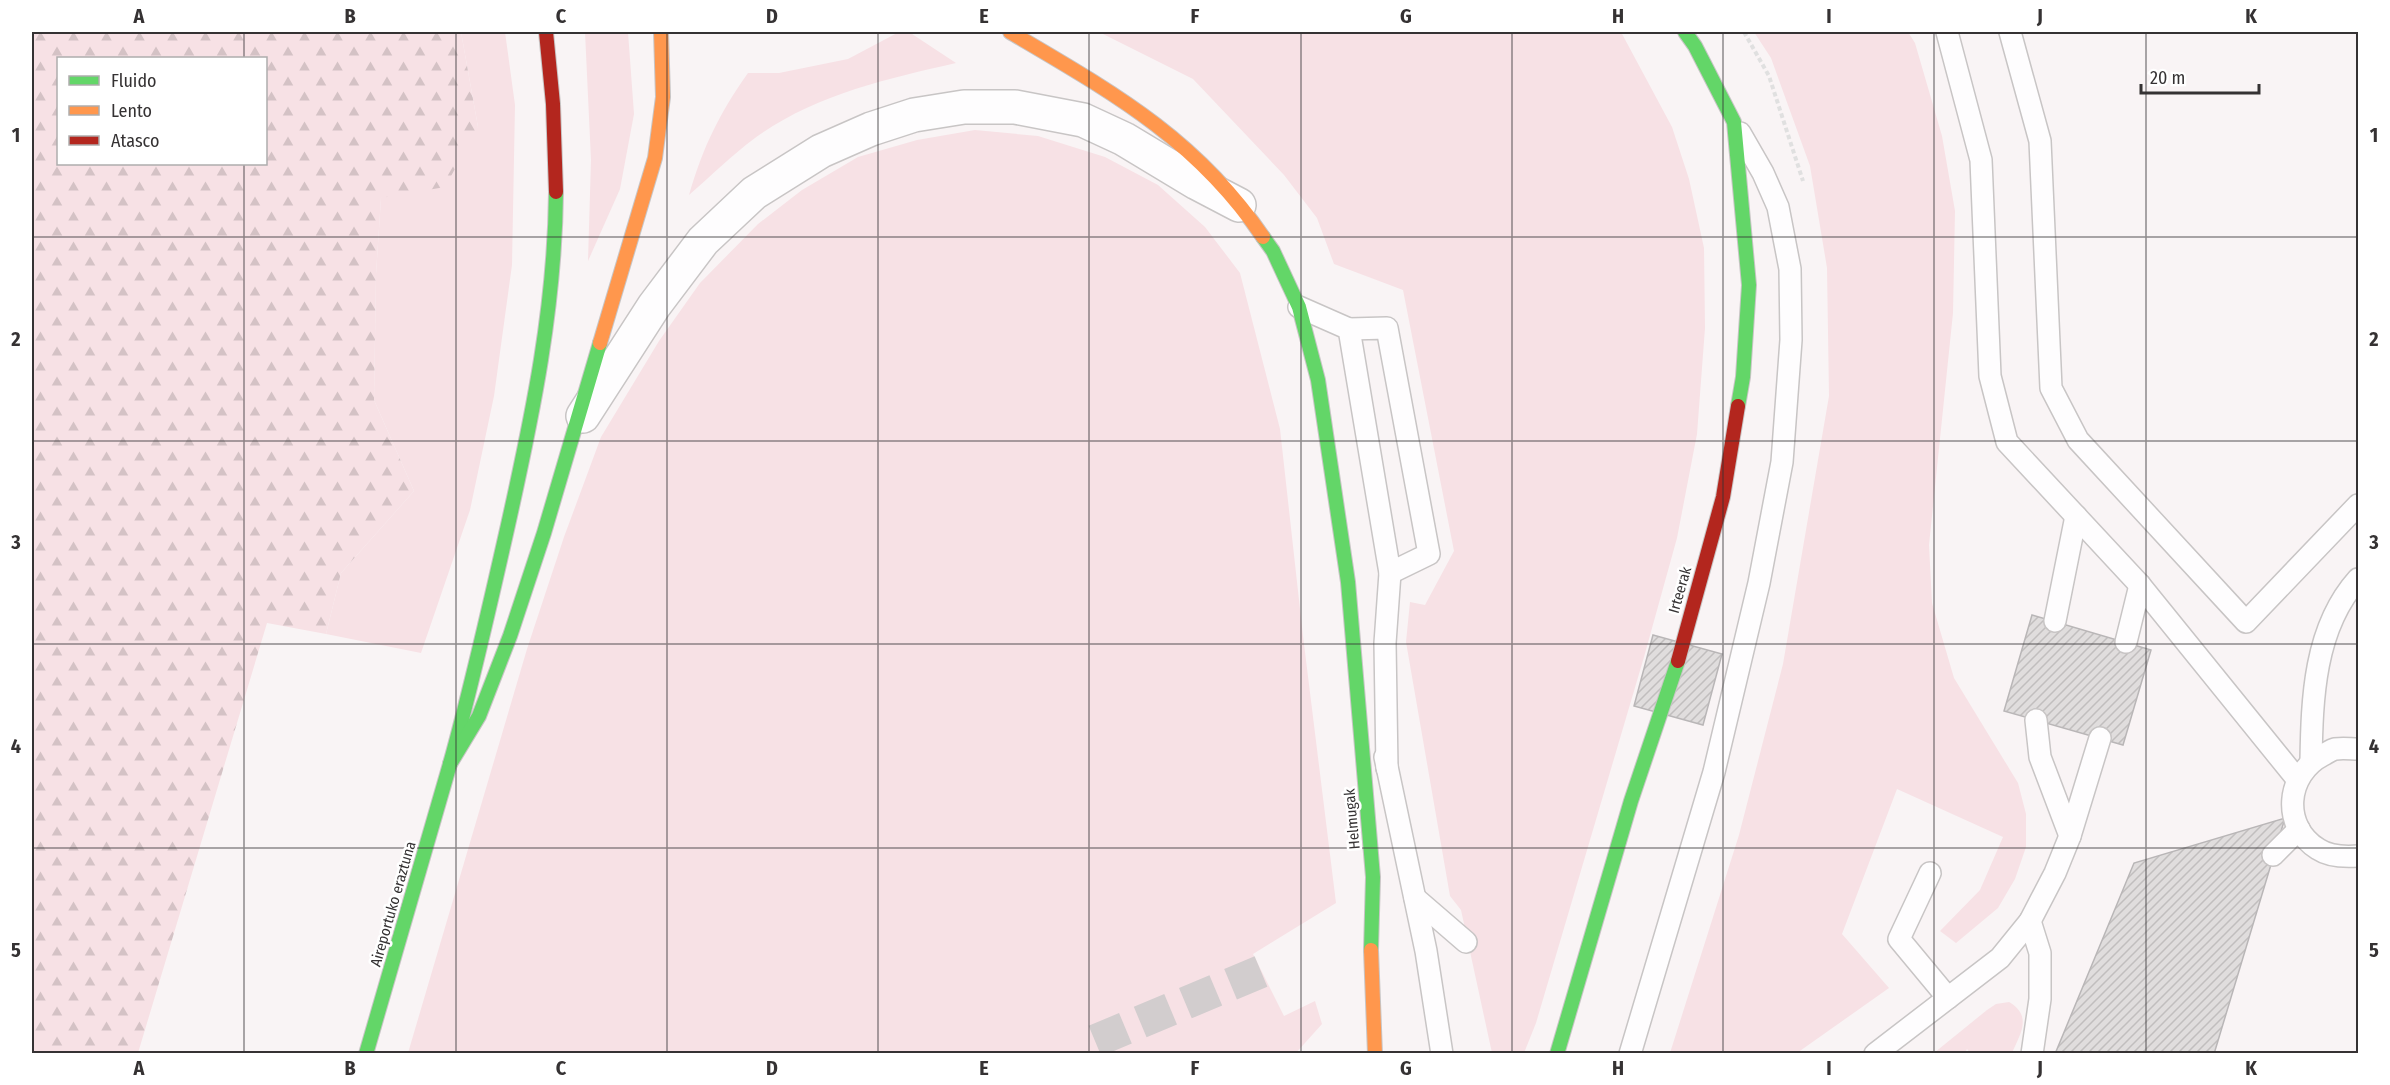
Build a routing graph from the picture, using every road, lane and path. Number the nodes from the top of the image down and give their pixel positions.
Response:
1 (546, 32) edge
2 (661, 32) edge
3 (1010, 32) edge
4 (1685, 32) edge
5 (1947, 32) edge
6 (2010, 32) edge
7 (1734, 122) junction
8 (1243, 207) junction
9 (1299, 308) junction
10 (1349, 329) junction
11 (576, 427) junction
12 (2358, 505) edge
13 (2076, 516) junction
14 (1389, 573) junction
15 (2358, 579) edge
16 (1348, 582) junction
17 (2140, 585) junction
18 (2055, 621) dead end
19 (2126, 642) dead end
20 (2036, 720) dead end
21 (2100, 738) dead end
22 (2358, 749) edge
23 (2311, 761) junction
24 (450, 764) junction
25 (1387, 768) junction
26 (2297, 779) junction
27 (2299, 829) junction
28 (2070, 836) junction
29 (2273, 855) dead end
30 (2358, 856) edge
31 (1930, 873) dead end
32 (1415, 898) junction
33 (2031, 921) junction
34 (1466, 942) dead end
35 (1948, 998) junction
36 (366, 1053) edge
37 (1374, 1053) edge
38 (1442, 1053) edge
39 (1557, 1053) edge
40 (1630, 1053) edge
41 (1875, 1053) edge
42 (2032, 1053) edge

1 - 24 main road
2 - 11 main road
3 - 8 main road, Helmugak
4 - 7 main road
5 - 13 lane
6 - 12 lane
7 - 39 main road, Irteerak
7 - 40 lane
8 - 9 main road, Helmugak
8 - 11 street
9 - 10 lane
9 - 16 main road, Helmugak
10 - 14 lane
10 - 14 lane
11 - 24 main road
13 - 17 lane
13 - 18 lane
14 - 25 lane
15 - 23 lane
16 - 25 lane
16 - 37 main road, Helmugak
17 - 19 lane
17 - 26 lane
20 - 28 lane
21 - 28 lane
22 - 23 lane
23 - 26 lane
24 - 36 main road, Aireportuko eraztuna
25 - 32 lane
26 - 27 lane
27 - 29 lane
27 - 30 lane
28 - 33 lane
31 - 35 lane
32 - 34 lane
32 - 38 lane
33 - 35 lane
33 - 42 lane
35 - 41 lane

